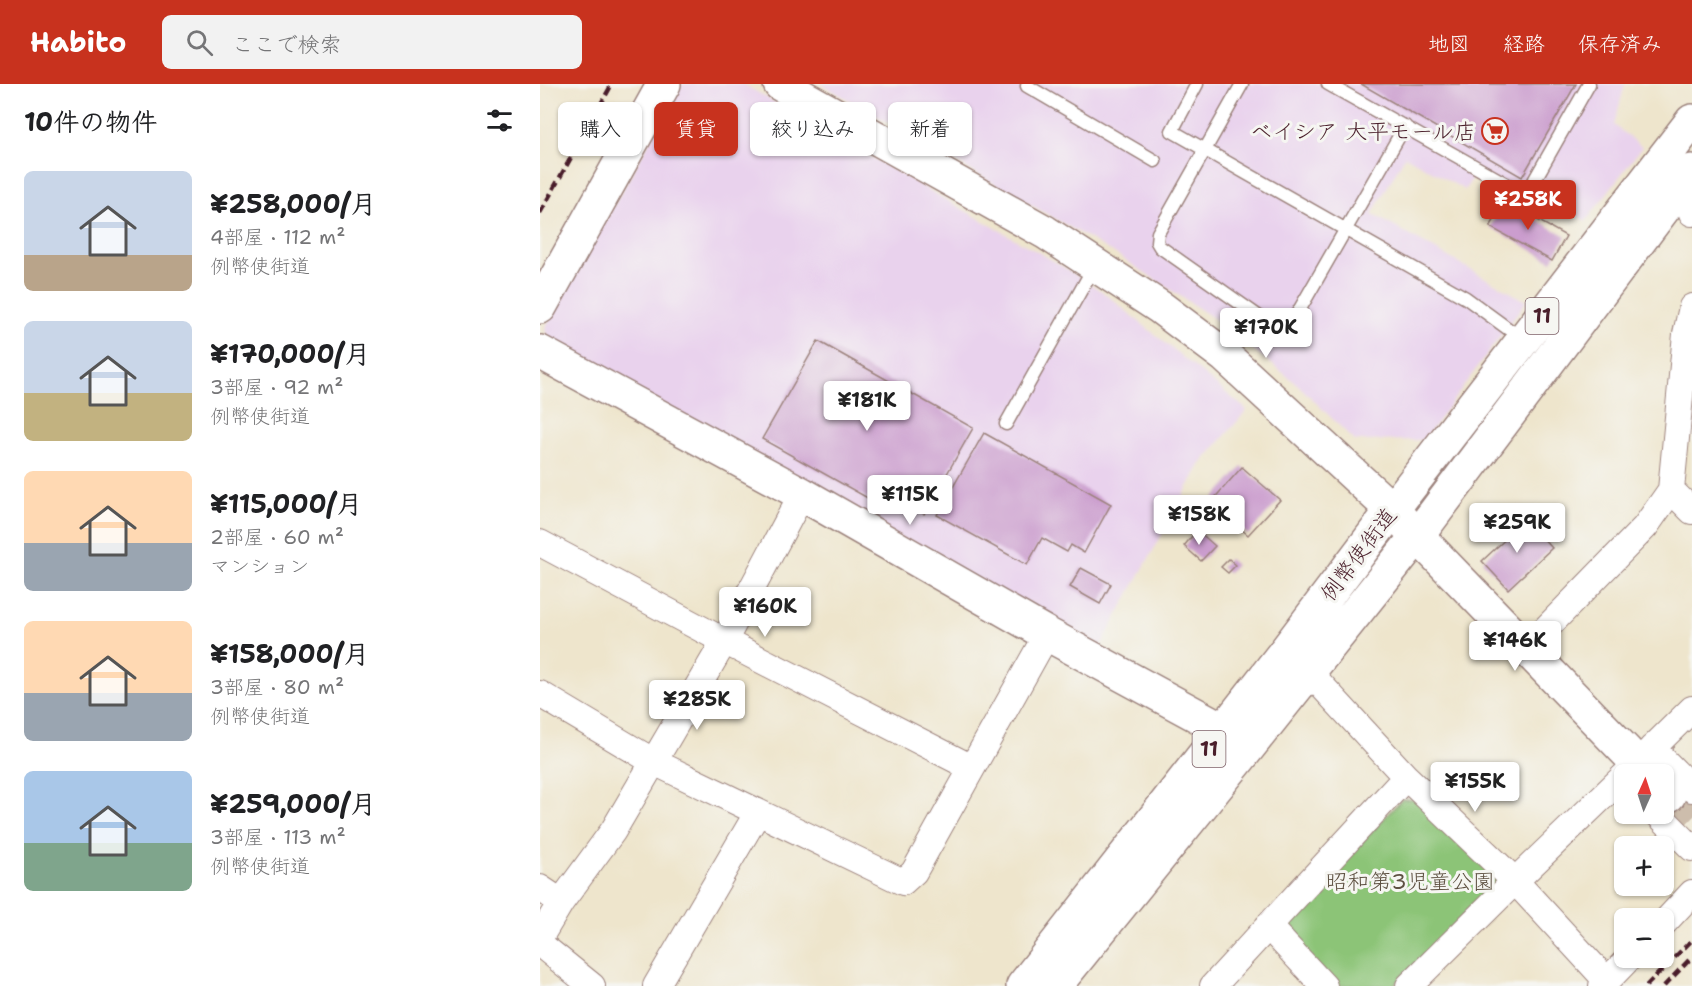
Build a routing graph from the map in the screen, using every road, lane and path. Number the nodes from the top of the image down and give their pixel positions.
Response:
1 (664, 84) edge
2 (780, 84) edge
3 (1197, 84) edge
4 (1242, 84) edge
5 (1328, 84) edge
6 (1589, 84) edge
7 (1027, 86) dead end
8 (1692, 121) edge
9 (1405, 126) junction
10 (1205, 150) junction
11 (1155, 161) dead end
12 (1678, 186) edge
13 (1346, 230) junction
14 (1096, 264) junction
15 (1692, 307) edge
16 (540, 308) edge
17 (1689, 334) edge
18 (1523, 340) junction
19 (540, 352) edge
20 (1006, 424) dead end
21 (1671, 490) junction
22 (802, 494) junction
23 (1392, 510) junction
24 (1692, 511) edge
25 (1418, 535) junction
26 (540, 543) edge
27 (1047, 634) junction
28 (724, 642) junction
29 (1527, 648) junction
30 (1298, 661) junction
31 (540, 694) edge
32 (1692, 709) edge
33 (1236, 739) junction
34 (654, 762) junction
35 (1632, 764) edge
36 (1657, 764) edge
37 (972, 768) junction
38 (1406, 777) junction
39 (1614, 805) edge
40 (758, 812) junction
41 (1674, 821) edge
42 (1692, 848) edge
43 (1515, 881) junction
44 (540, 888) edge
45 (1692, 893) edge
46 (561, 902) junction
47 (1674, 912) edge
48 (1268, 926) junction
49 (540, 937) edge
50 (540, 944) edge
51 (1619, 968) edge
52 (1058, 977) edge
53 (1604, 983) edge
54 (592, 986) edge
55 (656, 986) edge
56 (1023, 986) edge
57 (1213, 986) edge
58 (1324, 986) edge
59 (1409, 986) edge

1 - 16 street
2 - 14 street
3 - 10 lane
4 - 10 lane
5 - 9 lane
6 - 9 lane
7 - 11 lane
8 - 12 street, 例幣使街道 / 11
9 - 13 lane
10 - 13 lane
10 - 13 lane
12 - 18 street, 例幣使街道 / 11
12 - 25 street, 例幣使街道 / 11
13 - 18 lane
14 - 20 lane
14 - 23 street
15 - 17 street
17 - 21 street
18 - 23 street, 例幣使街道 / 11
19 - 22 street
21 - 24 street
21 - 29 street
22 - 27 street
22 - 28 street
23 - 25 street
23 - 30 street, 例幣使街道 / 11
25 - 29 street
25 - 30 street, 例幣使街道 / 11
26 - 28 street
27 - 33 street
27 - 37 street
28 - 34 street
28 - 37 street
29 - 35 street
30 - 33 street, 例幣使街道 / 11
30 - 38 street
31 - 34 street
32 - 36 street
33 - 52 street, 例幣使街道 / 11
34 - 40 street
34 - 46 street
37 - 40 street
38 - 43 street
38 - 48 street
39 - 43 street
40 - 55 street
41 - 42 street
43 - 53 street
43 - 59 street
44 - 46 street
45 - 47 street
46 - 49 street
48 - 57 street
48 - 58 street
50 - 54 street
51 - 53 street
52 - 56 street, 例幣使街道 / 11

